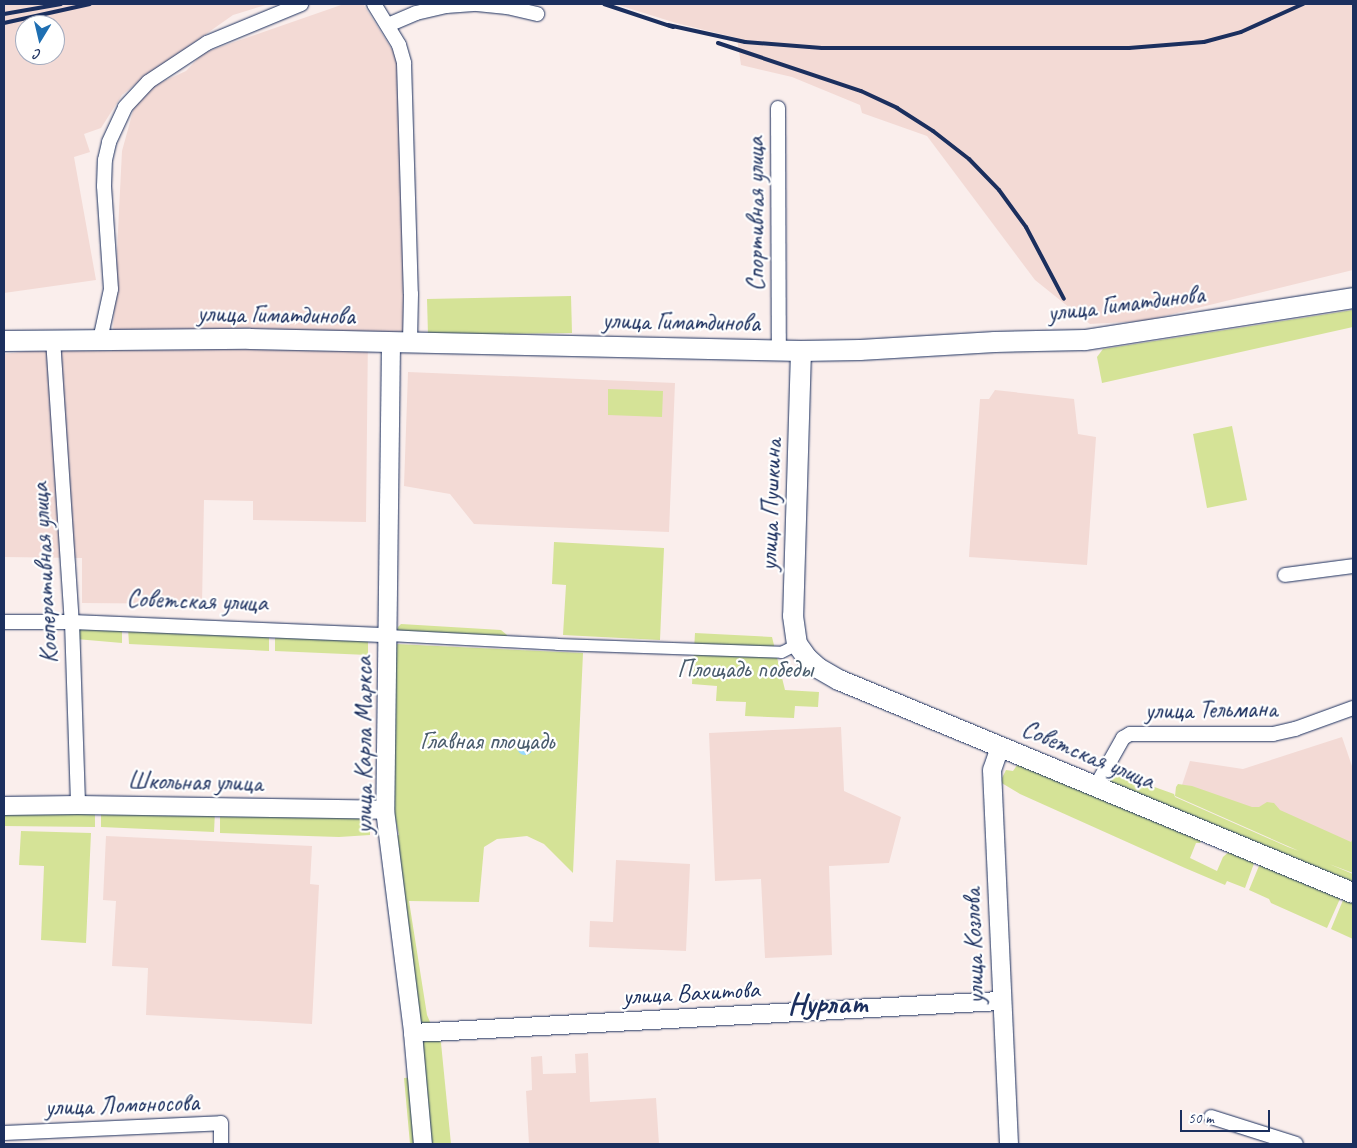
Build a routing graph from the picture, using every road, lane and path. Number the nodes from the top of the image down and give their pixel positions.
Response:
1 (300, 4) edge
2 (374, 4) edge
3 (537, 14) dead end
4 (388, 24) junction
5 (778, 108) dead end
6 (1353, 298) edge
7 (53, 339) junction
8 (100, 340) junction
9 (4, 341) edge
10 (401, 343) junction
11 (779, 350) junction
12 (800, 351) junction
13 (1353, 566) edge
14 (1285, 575) dead end
15 (4, 622) edge
16 (72, 622) junction
17 (388, 635) junction
18 (802, 651) junction
19 (1353, 708) edge
20 (1000, 747) junction
21 (1096, 786) junction
22 (78, 805) junction
23 (4, 806) edge
24 (385, 810) junction
25 (1353, 893) edge
26 (1001, 1001) junction
27 (412, 1032) junction
28 (1211, 1117) dead end
29 (4, 1132) edge
30 (222, 1144) edge
31 (423, 1144) edge
32 (1009, 1144) edge
33 (1296, 1144) edge

1 - 8 street
2 - 4 street
3 - 4 street
4 - 10 street
5 - 11 street, Спортивная улица
6 - 12 main road, улица Гиматдинова
7 - 8 main road, улица Гиматдинова
7 - 9 main road, улица Гиматдинова
7 - 16 street, Кооперативная улица
8 - 10 main road, улица Гиматдинова
10 - 11 main road, улица Гиматдинова
10 - 17 street, улица Карла Маркса
11 - 12 main road, улица Гиматдинова
12 - 18 main road, улица Пушкина
13 - 14 street
15 - 16 street, Советская улица
16 - 17 street, Советская улица
16 - 22 street, Кооперативная улица
17 - 18 street
17 - 24 street, улица Карла Маркса
18 - 20 main road, Советская улица
19 - 21 street, улица Тельмана
20 - 21 main road, Советская улица
20 - 26 street, улица Козлова
21 - 25 main road, Советская улица
22 - 23 street, Школьная улица
22 - 24 street, Школьная улица
24 - 27 street, улица Карла Маркса
26 - 27 street, улица Вахитова
26 - 32 street, улица Козлова
27 - 31 street, улица Карла Маркса
28 - 33 street
29 - 30 street, улица Ломоносова

